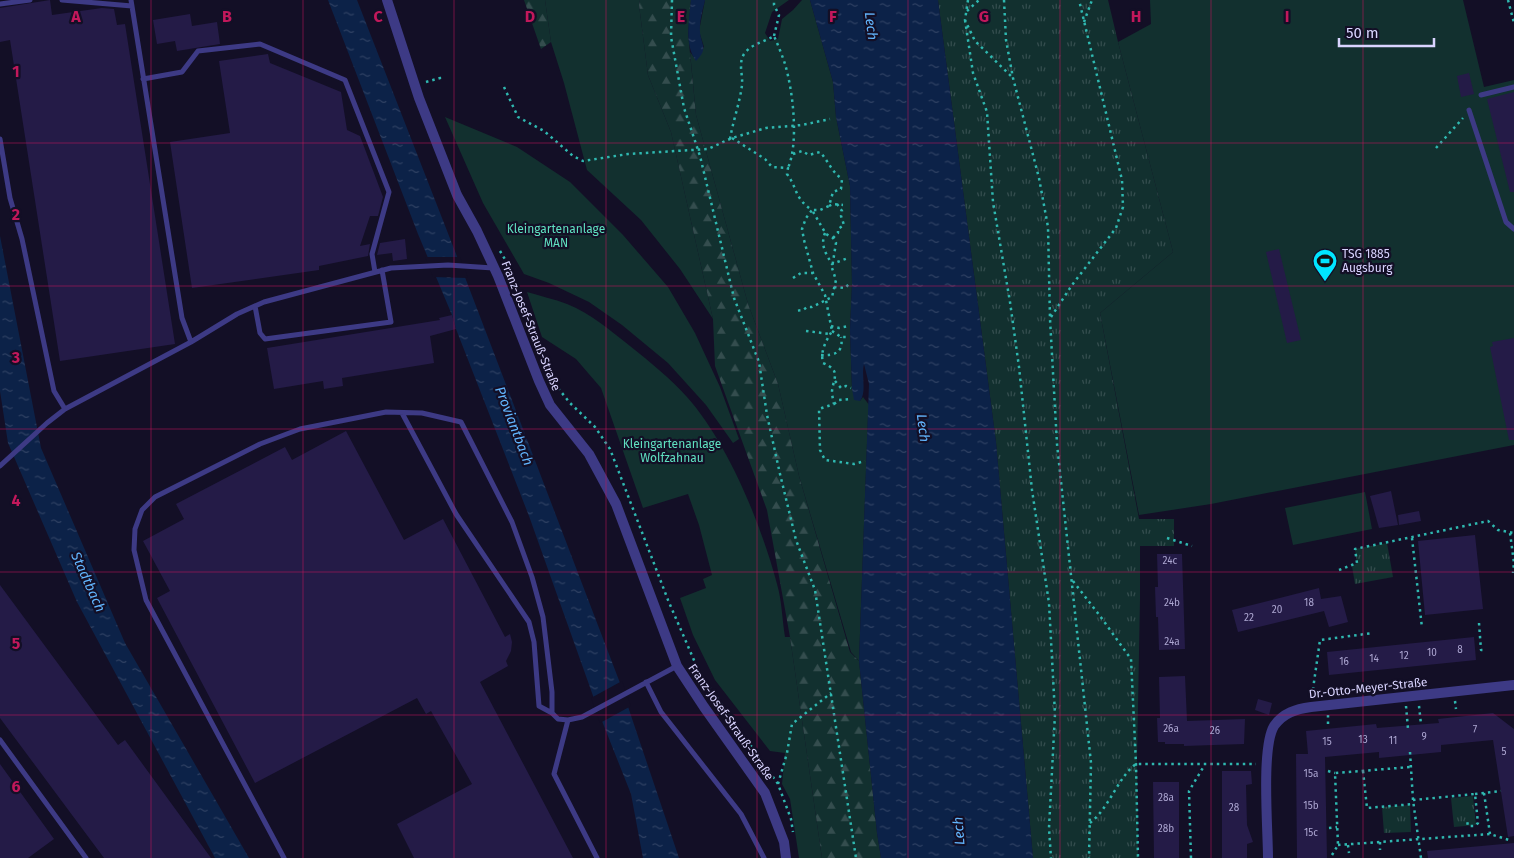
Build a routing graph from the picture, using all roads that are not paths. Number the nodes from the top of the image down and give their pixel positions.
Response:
1 (30, 0) edge
2 (62, 0) edge
3 (386, 0) edge
4 (131, 3) edge
5 (0, 4) edge
6 (143, 80) junction
7 (1514, 87) edge
8 (1481, 95) dead end
9 (1469, 110) road end
10 (0, 139) edge
11 (1514, 229) edge
12 (494, 268) junction
13 (382, 270) junction
14 (375, 272) junction
15 (254, 306) junction
16 (192, 342) junction
17 (65, 409) junction
18 (402, 413) junction
19 (0, 466) edge
20 (676, 666) junction
21 (646, 682) junction
22 (1514, 685) edge
23 (552, 714) junction
24 (568, 720) junction
25 (0, 740) edge
26 (86, 858) edge
27 (284, 858) edge
28 (597, 858) edge
29 (764, 858) edge
30 (786, 858) edge
31 (1268, 858) edge

1 - 5 lane
2 - 4 lane
3 - 12 street, Franz-Josef-Strauß-Straße
4 - 6 lane
6 - 14 lane
6 - 16 lane
7 - 8 lane
9 - 11 lane
10 - 17 lane
12 - 13 lane
12 - 20 street, Franz-Josef-Strauß-Straße
13 - 14 lane
13 - 15 lane
14 - 15 lane
15 - 16 lane
16 - 17 lane
17 - 19 lane
18 - 23 lane
18 - 23 lane
18 - 27 lane
20 - 21 lane
20 - 30 street, Franz-Josef-Strauß-Straße
21 - 24 lane
21 - 29 lane
22 - 31 street, Dr.-Otto-Meyer-Straße
23 - 24 lane
24 - 28 lane
25 - 26 lane

